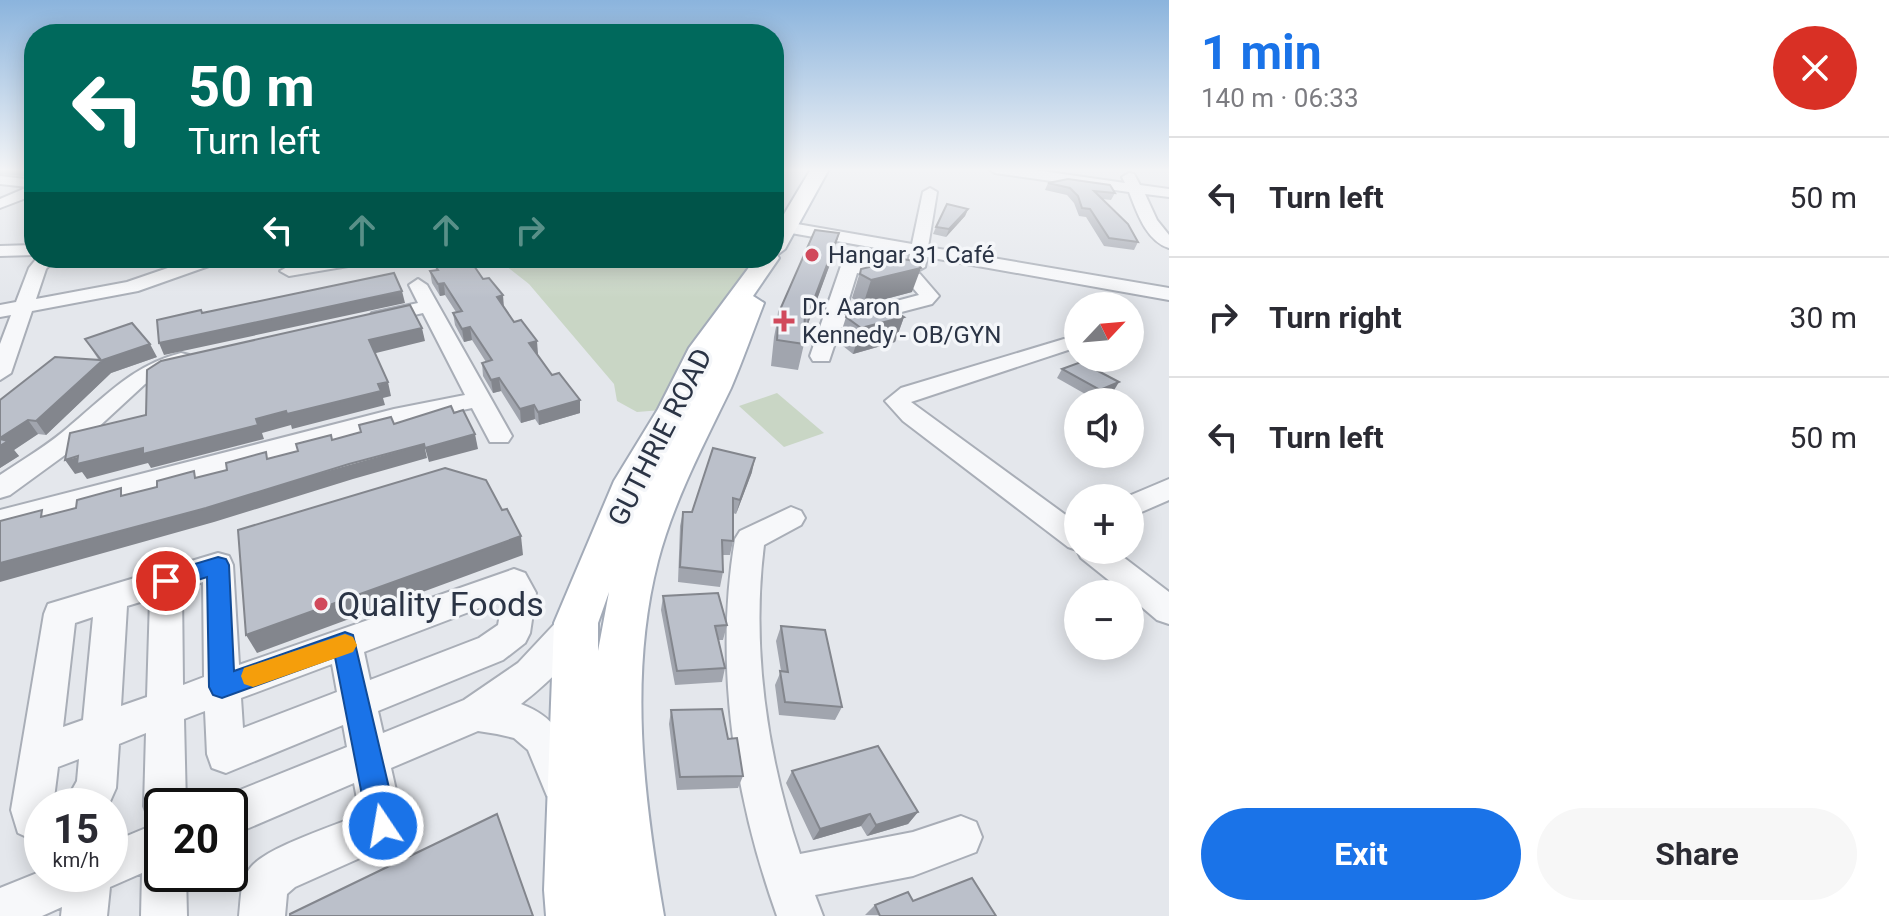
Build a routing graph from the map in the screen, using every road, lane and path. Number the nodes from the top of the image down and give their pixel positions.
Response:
1 (927, 212) edge
2 (1145, 212) edge
3 (784, 242) edge
4 (1169, 243) edge
5 (24, 250) edge
6 (920, 250) junction
7 (0, 251) edge
8 (38, 268) edge
9 (185, 268) edge
10 (307, 268) edge
11 (757, 268) edge
12 (765, 268) edge
13 (289, 271) dead end
14 (914, 278) junction
15 (418, 285) dead end
16 (1169, 294) edge
17 (429, 306) junction
18 (24, 307) junction
19 (0, 311) edge
20 (363, 321) edge
21 (832, 324) junction
22 (1064, 345) dead end
23 (201, 356) edge
24 (821, 356) dead end
25 (0, 373) edge
26 (480, 399) junction
27 (499, 436) dead end
28 (0, 488) edge
29 (1169, 489) edge
30 (1144, 501) edge
31 (791, 518) dead end
32 (0, 521) edge
33 (1064, 526) edge
34 (1112, 564) edge
35 (166, 581) junction
36 (111, 598) junction
37 (1169, 610) edge
38 (576, 623) junction
39 (345, 643) junction
40 (222, 687) junction
41 (356, 702) junction
42 (165, 709) junction
43 (477, 713) junction
44 (100, 732) junction
45 (40, 754) junction
46 (368, 758) junction
47 (35, 788) edge
48 (96, 788) edge
49 (165, 788) edge
50 (248, 808) edge
51 (573, 815) junction
52 (961, 837) dead end
53 (45, 892) edge
54 (86, 892) edge
55 (164, 892) edge
56 (792, 898) edge
57 (0, 911) edge
58 (84, 916) edge
59 (164, 916) edge
60 (262, 916) edge
61 (576, 916) edge
62 (634, 916) edge

1 - 6 street
2 - 4 street
3 - 6 street
5 - 7 street
6 - 14 street
6 - 16 street
8 - 18 street
9 - 18 street
10 - 13 street
11 - 38 main road, GUTHRIE ROAD
12 - 62 main road, GUTHRIE ROAD
14 - 21 street
14 - 21 street
15 - 17 street
17 - 20 street
17 - 26 street
18 - 19 street
18 - 25 street
21 - 24 street
22 - 33 street
23 - 28 street
26 - 27 street
26 - 32 street
29 - 30 street
31 - 56 street
34 - 37 street
35 - 36 street
35 - 40 street
35 - 42 street
36 - 44 street
36 - 45 street
38 - 43 street
38 - 51 main road, GUTHRIE ROAD
39 - 40 street
39 - 41 street
39 - 41 street
40 - 41 street
40 - 42 street
41 - 46 street
42 - 44 street
42 - 49 street
43 - 46 street
43 - 51 street
44 - 45 street
44 - 48 street
45 - 47 street
46 - 50 street
46 - 60 street
51 - 61 main road, GUTHRIE ROAD
52 - 56 street
53 - 57 street
54 - 58 street
55 - 59 street

